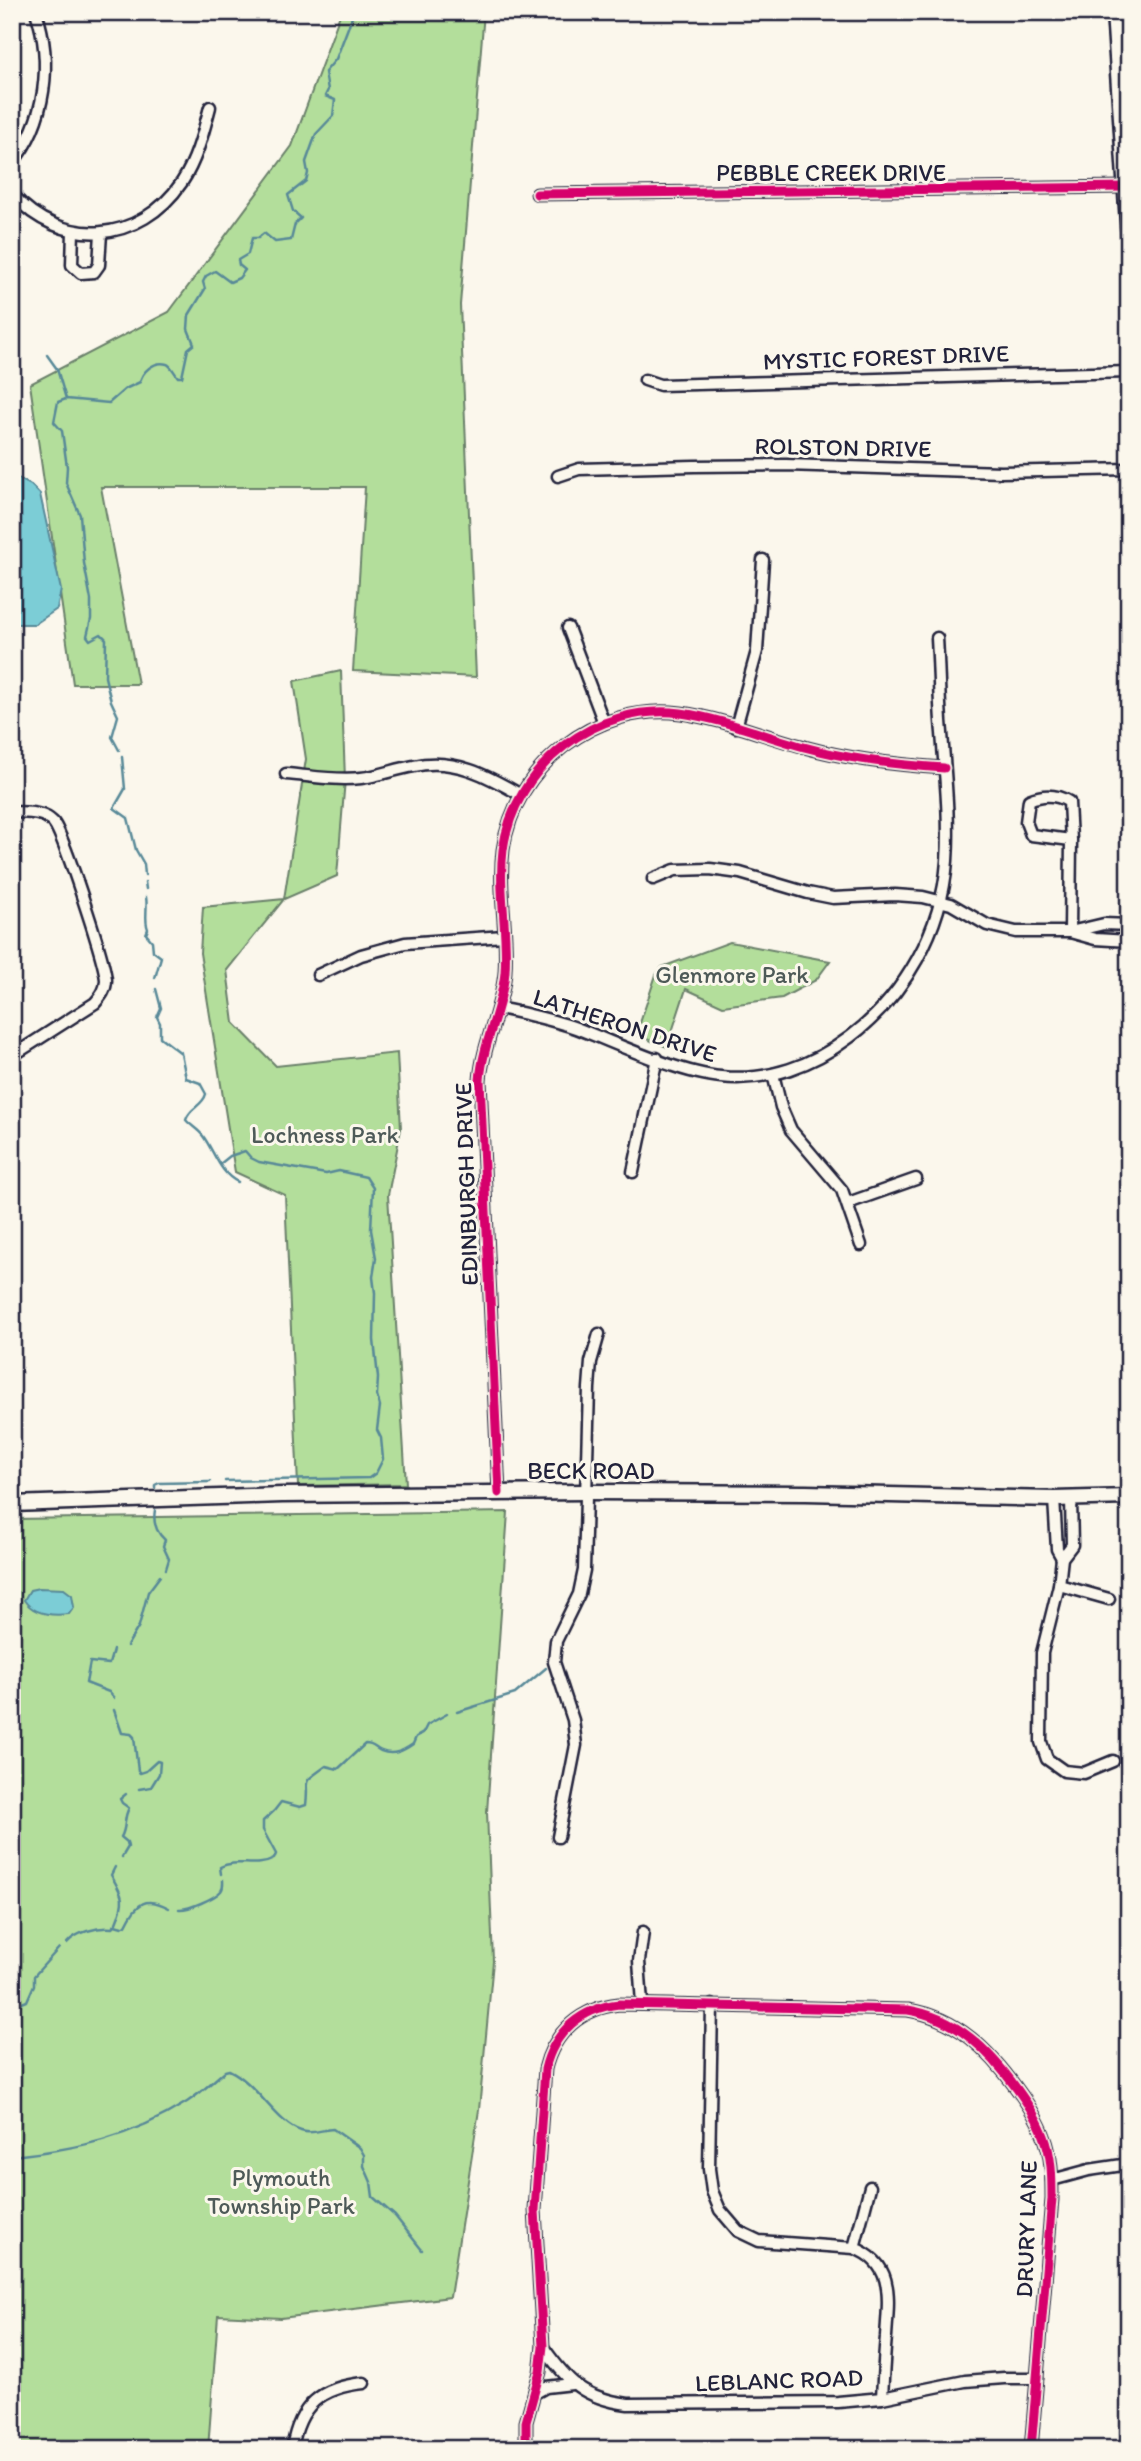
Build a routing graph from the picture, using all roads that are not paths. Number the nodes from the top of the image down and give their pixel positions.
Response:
1 (36, 12) edge
2 (1114, 12) edge
3 (210, 107) dead end
4 (12, 163) edge
5 (1126, 187) junction
6 (12, 194) edge
7 (537, 194) dead end
8 (73, 232) junction
9 (101, 233) junction
10 (1129, 239) edge
11 (1129, 372) edge
12 (645, 380) dead end
13 (1129, 469) edge
14 (558, 476) dead end
15 (763, 560) dead end
16 (568, 628) dead end
17 (937, 638) dead end
18 (604, 723) junction
19 (736, 727) junction
20 (944, 768) junction
21 (286, 774) dead end
22 (521, 795) junction
23 (12, 812) edge
24 (1071, 840) junction
25 (653, 879) dead end
26 (941, 901) junction
27 (1129, 925) edge
28 (1070, 932) junction
29 (504, 936) junction
30 (1129, 942) edge
31 (318, 975) dead end
32 (499, 1007) junction
33 (12, 1056) edge
34 (657, 1058) junction
35 (773, 1074) junction
36 (633, 1172) dead end
37 (916, 1179) dead end
38 (848, 1203) junction
39 (861, 1245) dead end
40 (599, 1335) dead end
41 (586, 1492) junction
42 (499, 1493) junction
43 (1129, 1497) edge
44 (1054, 1499) junction
45 (1072, 1499) junction
46 (12, 1504) edge
47 (1062, 1558) junction
48 (1059, 1586) junction
49 (1109, 1599) dead end
50 (1113, 1761) dead end
51 (558, 1837) dead end
52 (643, 1932) dead end
53 (642, 2004) junction
54 (712, 2005) junction
55 (1129, 2164) edge
56 (1052, 2180) junction
57 (870, 2187) dead end
58 (854, 2248) junction
59 (543, 2346) junction
60 (1037, 2378) junction
61 (364, 2384) dead end
62 (572, 2384) junction
63 (535, 2393) junction
64 (881, 2398) junction
65 (292, 2449) edge
66 (526, 2449) edge
67 (1031, 2449) edge

1 - 4 street
2 - 5 main road
3 - 9 street
5 - 7 street, PEBBLE CREEK DRIVE
5 - 10 main road
6 - 8 street
8 - 9 street
8 - 9 street
11 - 12 street, MYSTIC FOREST DRIVE
13 - 14 street, ROLSTON DRIVE
15 - 19 street
16 - 18 street
17 - 20 street, LATHERON DRIVE
18 - 19 street, EDINBURGH DRIVE
18 - 22 street, EDINBURGH DRIVE
19 - 20 street, EDINBURGH DRIVE
20 - 26 street, LATHERON DRIVE
21 - 22 street
22 - 29 street, EDINBURGH DRIVE
23 - 33 street
24 - 24 street
24 - 28 street
25 - 26 street
26 - 28 street
26 - 35 street, LATHERON DRIVE
27 - 28 street
28 - 30 street
29 - 31 street
29 - 32 street, EDINBURGH DRIVE
32 - 34 street, LATHERON DRIVE
32 - 42 street, EDINBURGH DRIVE
34 - 35 street, LATHERON DRIVE
34 - 36 street
35 - 38 street
37 - 38 street
38 - 39 street
40 - 41 street
41 - 42 main road, BECK ROAD
41 - 44 main road, BECK ROAD
41 - 51 street
42 - 46 main road, BECK ROAD
43 - 45 main road, BECK ROAD
44 - 45 main road, BECK ROAD
44 - 47 street
45 - 47 street
47 - 48 street
48 - 49 street
48 - 50 street
52 - 53 street
53 - 54 street, DRURY LANE
53 - 59 street, DRURY LANE
54 - 56 street, DRURY LANE
54 - 58 street
55 - 56 street
56 - 60 street, DRURY LANE
57 - 58 street
58 - 64 street
59 - 62 street, LEBLANC ROAD
59 - 63 street
60 - 64 street, LEBLANC ROAD
60 - 67 street, DRURY LANE
61 - 65 street
62 - 63 street
62 - 64 street, LEBLANC ROAD
63 - 66 street

